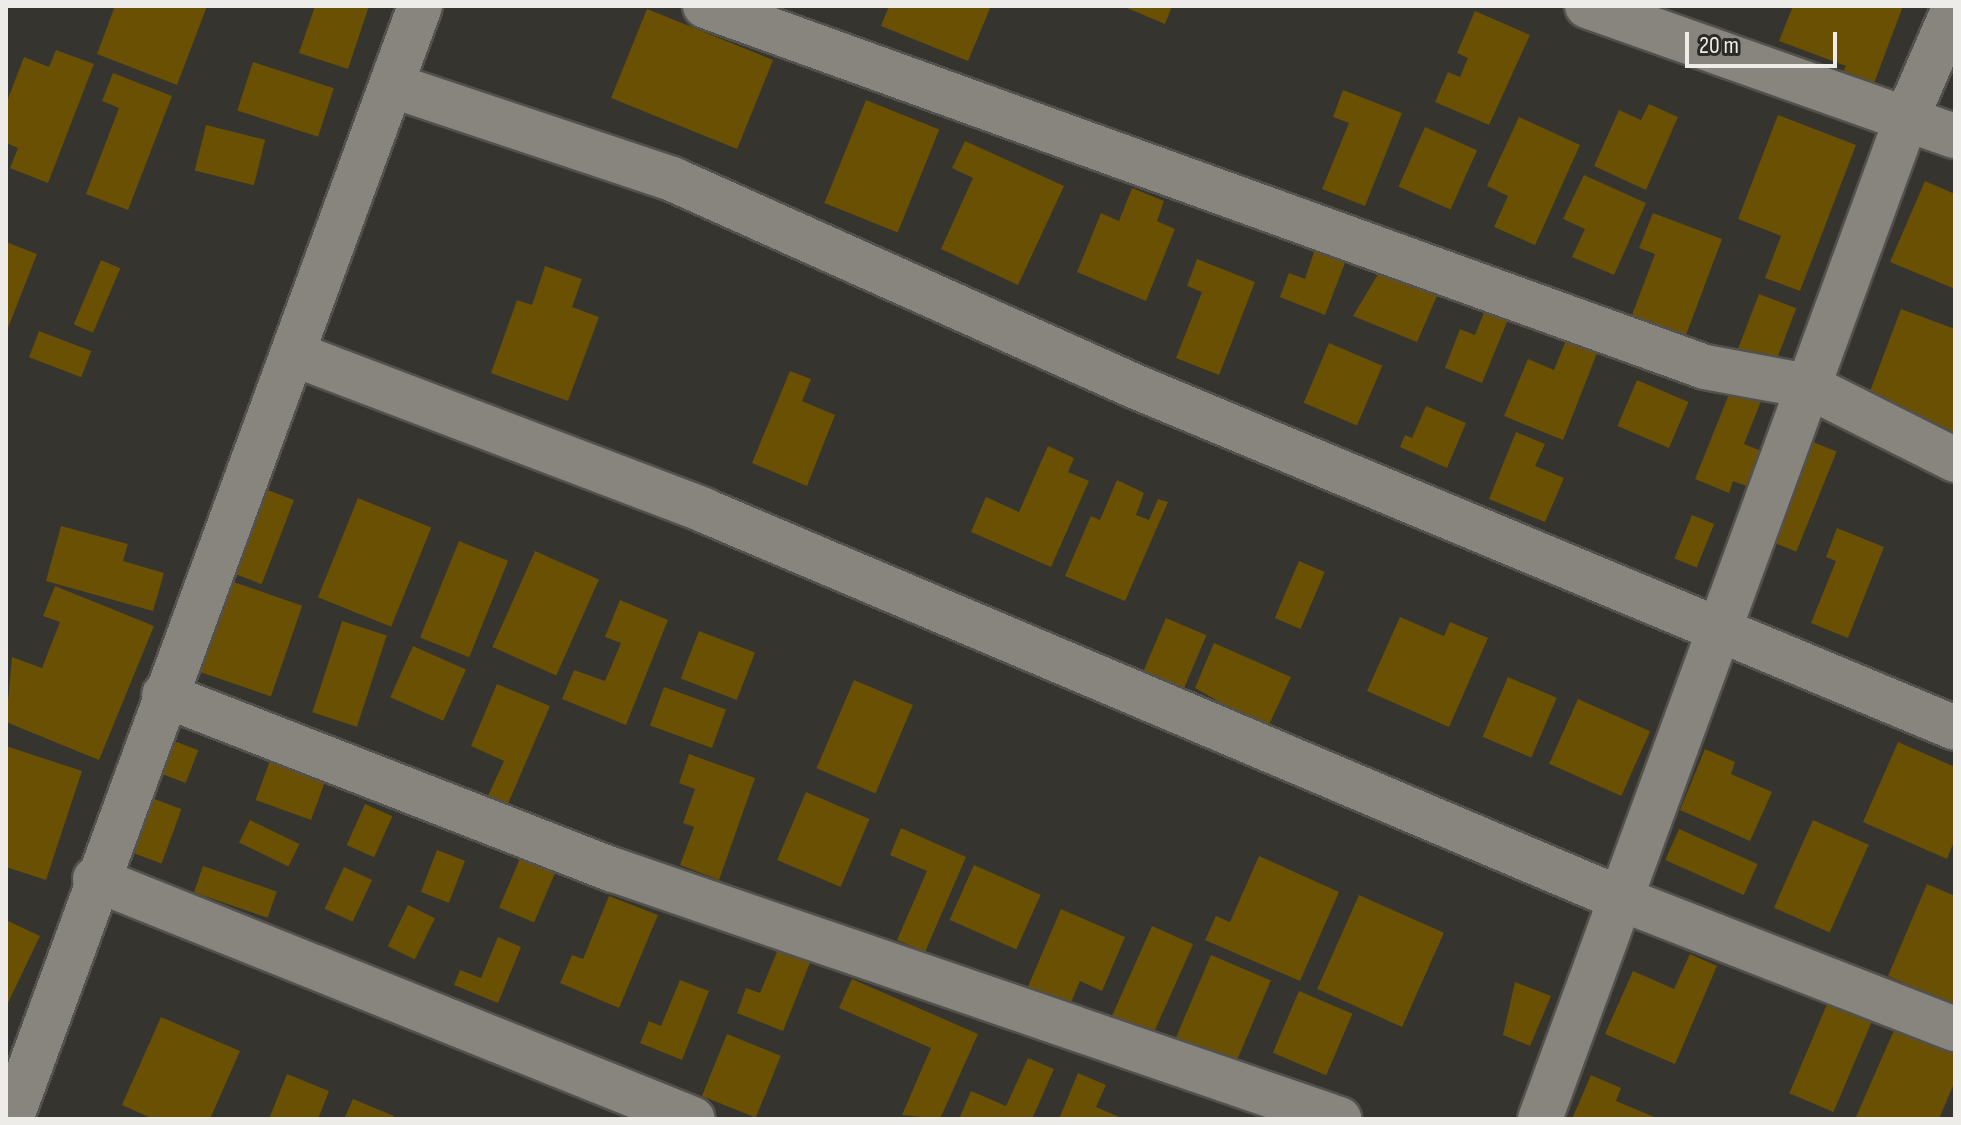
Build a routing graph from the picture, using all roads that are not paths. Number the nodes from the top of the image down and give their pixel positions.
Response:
1 (420, 6) edge
2 (705, 6) edge
3 (1587, 6) edge
4 (1955, 6) edge
5 (394, 86) junction
6 (1907, 117) junction
7 (1955, 136) edge
8 (296, 355) junction
9 (1808, 386) junction
10 (1955, 460) edge
11 (1721, 636) junction
12 (164, 695) junction
13 (1955, 728) edge
14 (95, 879) junction
15 (1621, 899) junction
16 (1955, 1029) edge
17 (11, 1119) edge
18 (693, 1119) edge
19 (1339, 1119) edge
20 (1540, 1119) edge

1 - 5 street
2 - 9 street
3 - 6 street
4 - 6 street
5 - 8 street
5 - 11 street
6 - 7 street
6 - 9 street
8 - 12 street
8 - 15 street
9 - 10 street
9 - 11 street
11 - 13 street
11 - 15 street
12 - 14 street
12 - 19 street
14 - 17 street
14 - 18 street
15 - 16 street
15 - 20 street

